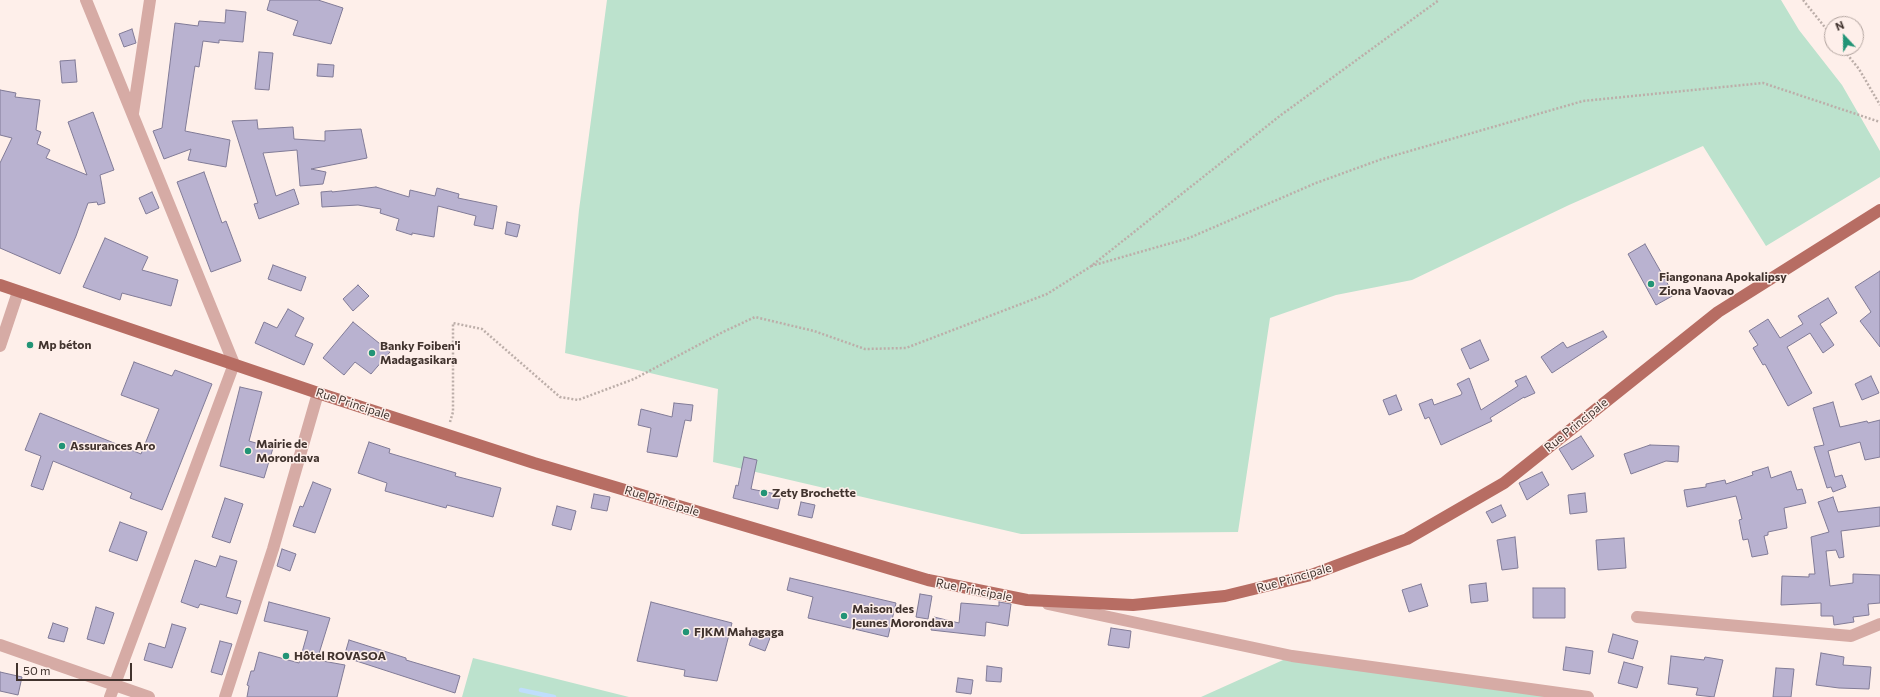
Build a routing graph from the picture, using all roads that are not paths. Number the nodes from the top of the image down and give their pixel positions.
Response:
1 (86, 0) edge
2 (150, 0) edge
3 (133, 115) junction
4 (1880, 210) edge
5 (0, 285) edge
6 (18, 292) junction
7 (0, 346) edge
8 (234, 364) junction
9 (318, 393) junction
10 (1027, 600) junction
11 (1636, 617) dead end
12 (1880, 624) edge
13 (0, 645) edge
14 (114, 684) junction
15 (110, 697) edge
16 (149, 697) edge
17 (225, 697) edge
18 (1588, 697) edge

1 - 3 street
2 - 3 street
3 - 8 street
4 - 10 main road, Rue Principale
5 - 6 main road, Rue Principale
6 - 7 street
6 - 8 main road, Rue Principale
8 - 9 main road, Rue Principale
8 - 14 street
9 - 10 main road, Rue Principale
9 - 17 street
10 - 18 street
11 - 12 street
13 - 14 street
14 - 15 street
14 - 16 street

